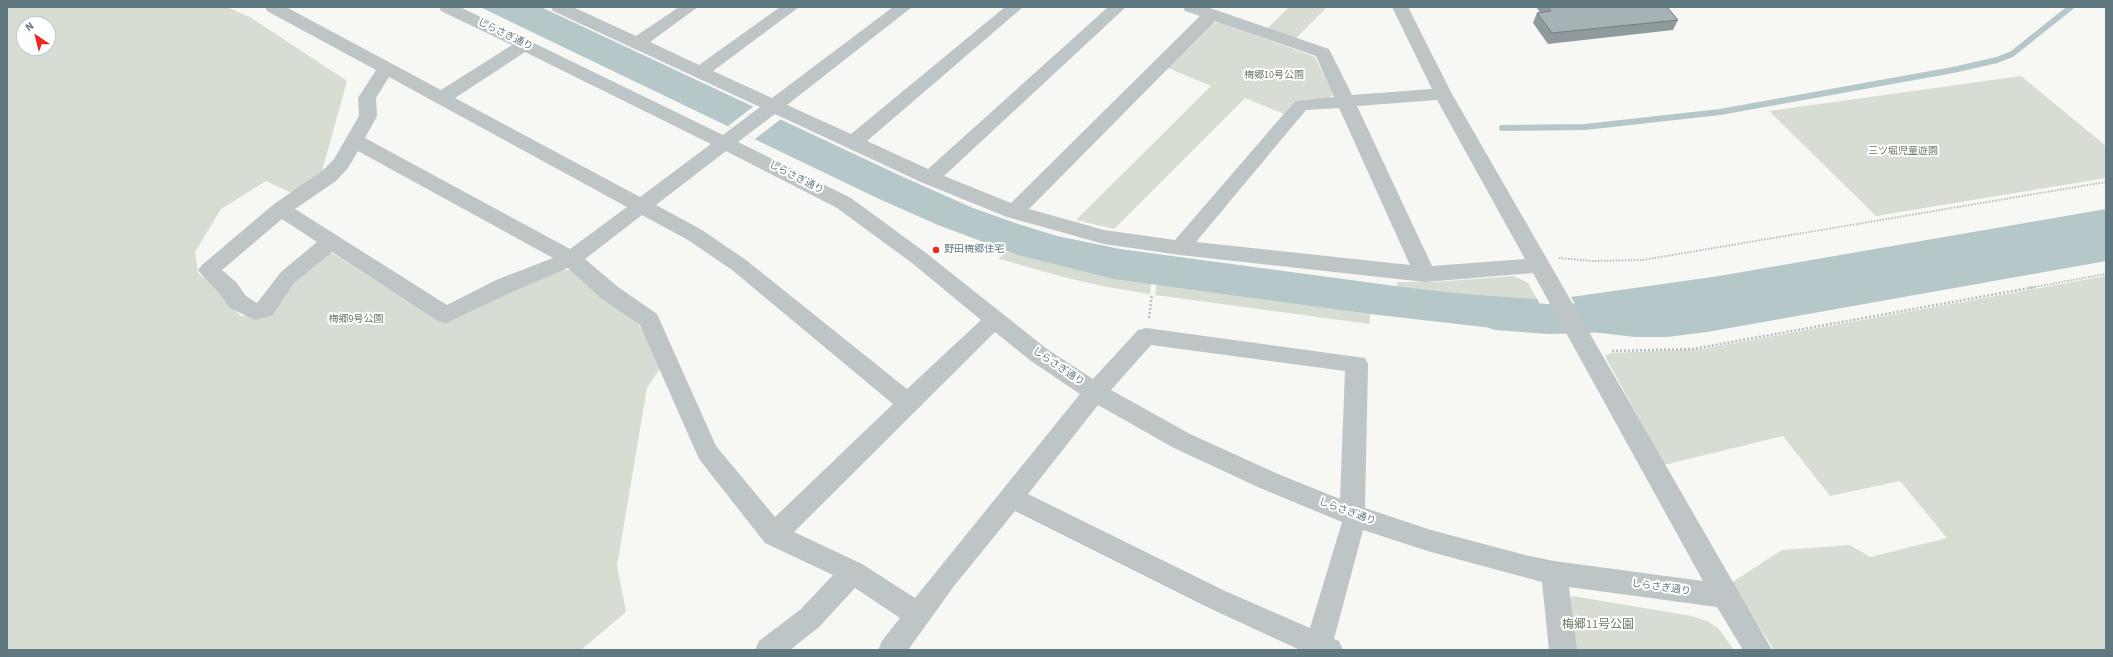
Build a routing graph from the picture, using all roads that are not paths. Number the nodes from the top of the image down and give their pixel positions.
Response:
1 (273, 7) edge
2 (447, 7) edge
3 (560, 7) edge
4 (690, 7) edge
5 (792, 7) edge
6 (904, 7) edge
7 (1015, 7) edge
8 (1118, 7) edge
9 (1191, 7) edge
10 (1400, 7) edge
11 (582, 11) edge
12 (1211, 15) junction
13 (637, 43) junction
14 (524, 45) junction
15 (386, 69) junction
16 (700, 72) junction
17 (1443, 94) junction
18 (442, 98) junction
19 (1345, 102) junction
20 (770, 110) junction
21 (733, 138) junction
22 (355, 141) junction
23 (853, 143) junction
24 (930, 178) junction
25 (642, 207) junction
26 (281, 209) junction
27 (1014, 212) junction
28 (331, 241) junction
29 (1180, 248) junction
30 (571, 260) junction
31 (1537, 261) junction
32 (1425, 274) junction
33 (994, 320) junction
34 (1095, 392) junction
35 (908, 403) junction
36 (1011, 496) junction
37 (1352, 522) junction
38 (774, 535) junction
39 (853, 572) junction
40 (1554, 573) junction
41 (1725, 596) junction
42 (918, 615) junction
43 (1319, 648) edge
44 (768, 650) edge
45 (892, 650) edge
46 (1563, 650) edge
47 (1758, 650) edge

1 - 15 street
2 - 14 street, しらさぎ通り
3 - 11 street
4 - 13 street
5 - 16 street
6 - 20 street
7 - 23 street
8 - 24 street
9 - 12 street
10 - 17 street
11 - 13 street
12 - 19 street
12 - 27 street
13 - 16 street
14 - 18 street
14 - 21 street, しらさぎ通り
15 - 18 street
15 - 22 street
16 - 20 street
17 - 19 street
17 - 31 street
18 - 25 street
19 - 29 street
19 - 32 street
20 - 21 street
20 - 23 street
21 - 25 street
21 - 33 street, しらさぎ通り
22 - 26 street
22 - 30 street
23 - 24 street
24 - 27 street
25 - 30 street
25 - 35 street
26 - 28 street
26 - 28 street
27 - 29 street
28 - 30 street
29 - 32 street
30 - 38 street
31 - 32 street
31 - 41 street
33 - 34 street, しらさぎ通り
33 - 35 street
34 - 36 street
34 - 37 street, しらさぎ通り
34 - 37 street
35 - 38 street
36 - 42 street
36 - 43 street
37 - 40 street, しらさぎ通り
37 - 43 street
38 - 39 street
39 - 42 street
39 - 44 street
40 - 41 street, しらさぎ通り
40 - 46 street
41 - 47 street
42 - 45 street

